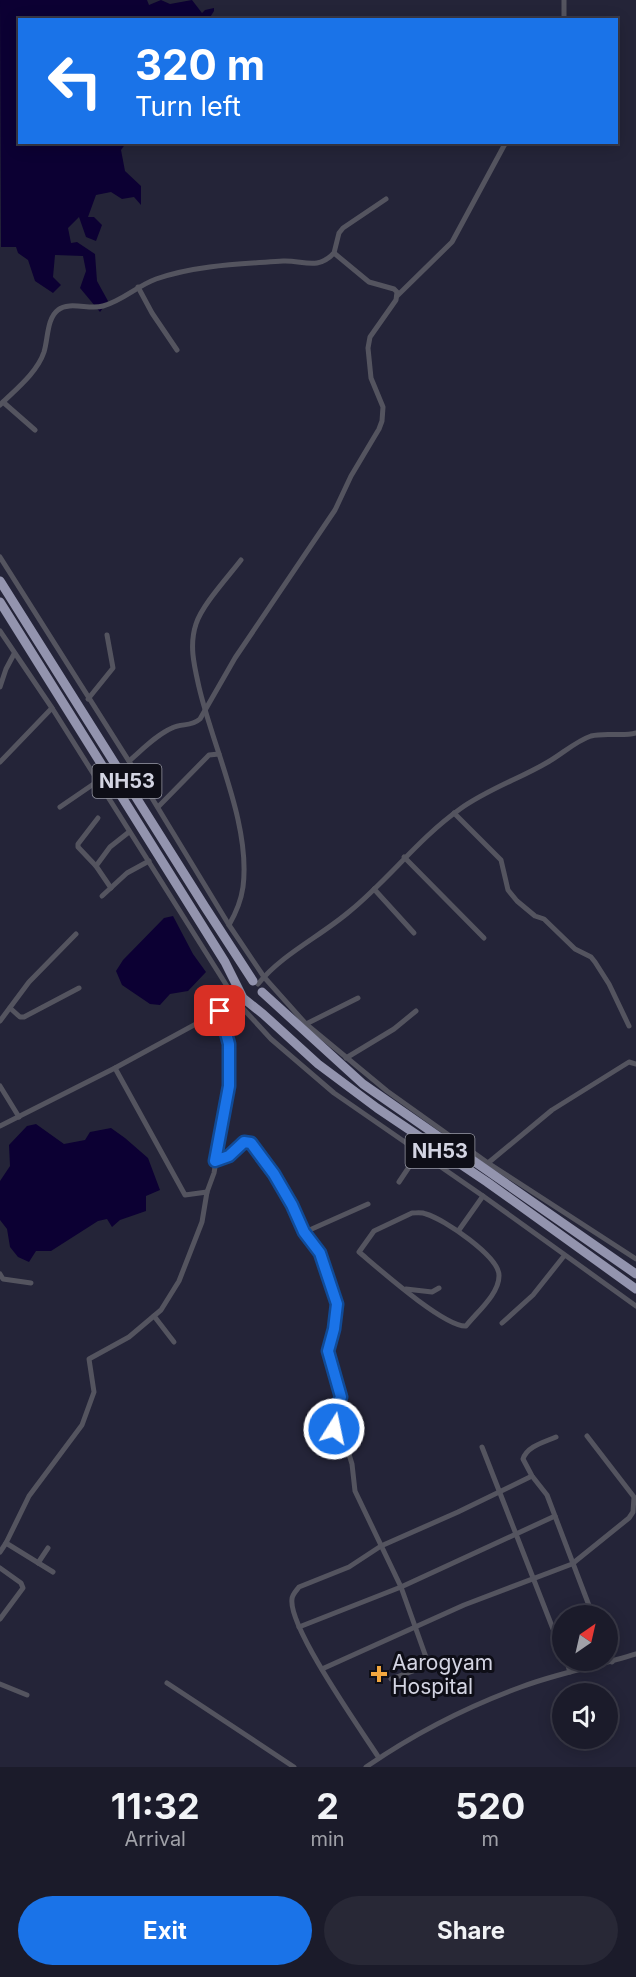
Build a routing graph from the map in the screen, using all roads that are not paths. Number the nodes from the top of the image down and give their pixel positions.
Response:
1 (564, 0) edge
2 (564, 18) edge
3 (505, 144) edge
4 (386, 199) dead end
5 (334, 253) junction
6 (138, 287) junction
7 (398, 296) junction
8 (177, 350) dead end
9 (2, 403) edge
10 (35, 430) dead end
11 (0, 556) edge
12 (241, 560) dead end
13 (0, 581) edge
14 (0, 602) edge
15 (0, 631) edge
16 (107, 635) dead end
17 (14, 654) junction
18 (0, 687) edge
19 (88, 699) junction
20 (52, 708) junction
21 (205, 711) junction
22 (636, 734) edge
23 (219, 754) junction
24 (129, 761) junction
25 (0, 762) edge
26 (98, 781) junction
27 (60, 807) dead end
28 (158, 807) junction
29 (454, 813) junction
30 (98, 818) dead end
31 (129, 832) junction
32 (404, 857) junction
33 (149, 861) junction
34 (96, 866) junction
35 (111, 888) junction
36 (374, 889) junction
37 (102, 896) dead end
38 (229, 926) junction
39 (414, 933) dead end
40 (76, 934) dead end
41 (484, 938) dead end
42 (259, 983) junction
43 (79, 988) dead end
44 (243, 998) junction
45 (358, 998) dead end
46 (10, 1008) junction
47 (220, 1011) junction
48 (416, 1011) dead end
49 (0, 1021) edge
50 (306, 1024) junction
51 (628, 1026) dead end
52 (346, 1058) junction
53 (636, 1064) edge
54 (115, 1068) junction
55 (0, 1086) edge
56 (19, 1117) junction
57 (0, 1126) edge
58 (419, 1152) junction
59 (215, 1161) junction
60 (488, 1162) junction
61 (399, 1182) dead end
62 (207, 1192) junction
63 (483, 1196) junction
64 (368, 1204) dead end
65 (459, 1230) junction
66 (304, 1232) junction
67 (564, 1256) junction
68 (636, 1259) edge
69 (0, 1274) edge
70 (636, 1274) edge
71 (31, 1283) dead end
72 (439, 1288) dead end
73 (403, 1289) junction
74 (636, 1289) edge
75 (636, 1306) edge
76 (154, 1316) junction
77 (502, 1323) dead end
78 (174, 1341) dead end
79 (587, 1436) dead end
80 (556, 1437) dead end
81 (482, 1447) dead end
82 (532, 1476) junction
83 (498, 1492) junction
84 (635, 1511) edge
85 (555, 1516) junction
86 (516, 1534) junction
87 (6, 1544) junction
88 (381, 1546) junction
89 (48, 1548) dead end
90 (0, 1552) edge
91 (38, 1563) junction
92 (572, 1564) junction
93 (0, 1568) edge
94 (53, 1572) dead end
95 (534, 1578) junction
96 (401, 1587) junction
97 (589, 1605) edge
98 (0, 1619) edge
99 (552, 1626) edge
100 (299, 1627) junction
101 (416, 1627) junction
102 (636, 1654) edge
103 (618, 1660) edge
104 (322, 1669) junction
105 (574, 1671) edge
106 (570, 1672) joint
107 (391, 1679) dead end
108 (167, 1683) dead end
109 (0, 1684) edge
110 (27, 1695) dead end
111 (379, 1758) junction
112 (294, 1767) edge
113 (366, 1767) edge

1 - 2 street
3 - 7 street
4 - 5 street
5 - 6 street
5 - 7 street
6 - 8 street
6 - 9 street
7 - 21 street
9 - 10 street
11 - 19 street
12 - 21 street
13 - 42 highway, NH53
14 - 44 highway, NH53
15 - 17 street
16 - 19 street
17 - 18 street
17 - 20 street
19 - 24 street
20 - 25 street
20 - 26 street
21 - 23 street
21 - 24 street
22 - 29 street
23 - 28 street
23 - 38 street
24 - 28 street
26 - 27 street
26 - 31 street
28 - 38 street
29 - 32 street
29 - 51 street
30 - 34 street
31 - 33 street
31 - 34 street
32 - 36 street
32 - 41 street
33 - 35 street
33 - 44 street
34 - 35 street
35 - 37 street
36 - 39 street
36 - 42 street
38 - 42 street
40 - 46 street
42 - 44 highway
42 - 44 highway
42 - 50 street
42 - 70 highway, NH53
43 - 46 street
44 - 47 street
44 - 58 street
44 - 74 highway, NH53
45 - 50 street
46 - 49 street
47 - 54 street
47 - 59 street
48 - 52 street
50 - 52 street
52 - 60 street
53 - 60 street
54 - 56 street
54 - 62 street
55 - 56 street
56 - 57 street
58 - 61 street
58 - 63 street
59 - 62 street
59 - 66 street
60 - 68 street
62 - 76 street
63 - 65 street
63 - 67 street
64 - 66 street
65 - 73 street
65 - 73 street
66 - 88 street
67 - 75 street
67 - 77 street
69 - 71 street
72 - 73 street
76 - 78 street
76 - 87 street
79 - 84 street
80 - 82 street
81 - 83 street
82 - 83 street
82 - 85 street
83 - 86 street
83 - 88 street
84 - 92 street
85 - 86 street
85 - 92 street
86 - 95 street
86 - 96 street
87 - 90 street
87 - 91 street
88 - 96 street
88 - 100 street
89 - 91 street
91 - 94 street
92 - 95 street
92 - 97 street
93 - 98 street
95 - 99 street
95 - 101 street
96 - 100 street
96 - 101 street
100 - 104 street
101 - 104 street
101 - 107 street
102 - 103 street
104 - 111 street
105 - 106 street
106 - 111 street
108 - 112 street
109 - 110 street
111 - 113 street

